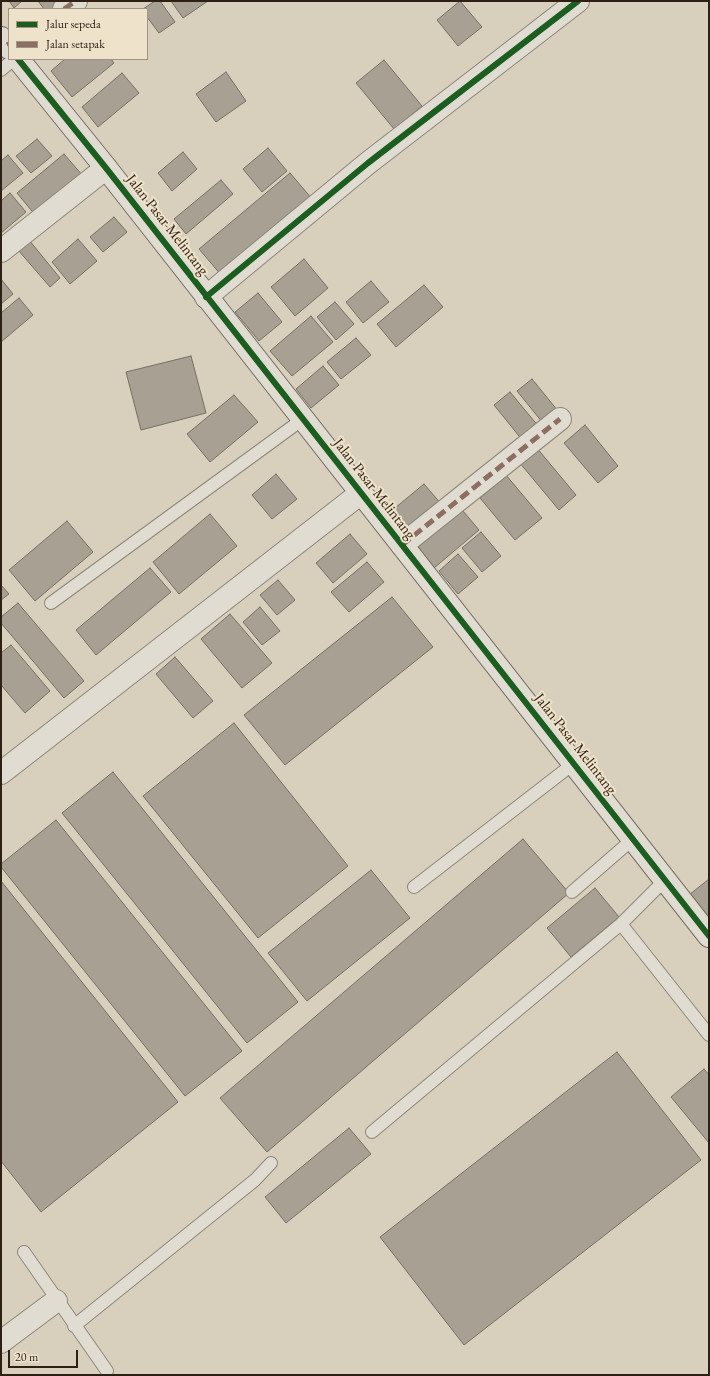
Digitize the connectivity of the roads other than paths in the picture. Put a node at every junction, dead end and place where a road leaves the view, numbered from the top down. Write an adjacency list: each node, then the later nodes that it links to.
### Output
1 (76, 1): 3 (street)
2 (578, 1): 9 (street)
3 (66, 8)
4 (8, 54): 6 (lane)
5 (19, 60): 7 (street, Jalan Pasar Melintang)
6 (1, 70)
7 (106, 168): 8 (street); 9 (street, Jalan Pasar Melintang)
8 (1, 252)
9 (206, 297): 10 (street, Jalan Pasar Melintang)
10 (303, 419): 12 (street, Jalan Pasar Melintang); 14 (lane)
11 (560, 420): 13 (street)
12 (361, 493): 13 (street, Jalan Pasar Melintang); 16 (street)
13 (402, 545): 15 (street, Jalan Pasar Melintang)
14 (51, 603)
15 (573, 764): 17 (street, Jalan Pasar Melintang); 19 (lane)
16 (1, 773)
17 (633, 839): 18 (street, Jalan Pasar Melintang); 20 (lane)
18 (665, 880): 21 (lane); 22 (street, Jalan Pasar Melintang)
19 (414, 887)
20 (572, 892)
21 (621, 924): 23 (lane); 24 (lane)
22 (709, 936)
23 (709, 1035)
24 (372, 1132)
25 (271, 1163): 28 (lane)
26 (24, 1252): 27 (lane)
27 (56, 1301): 28 (lane); 29 (street)
28 (74, 1326): 30 (lane)
29 (1, 1342)
30 (107, 1371)

